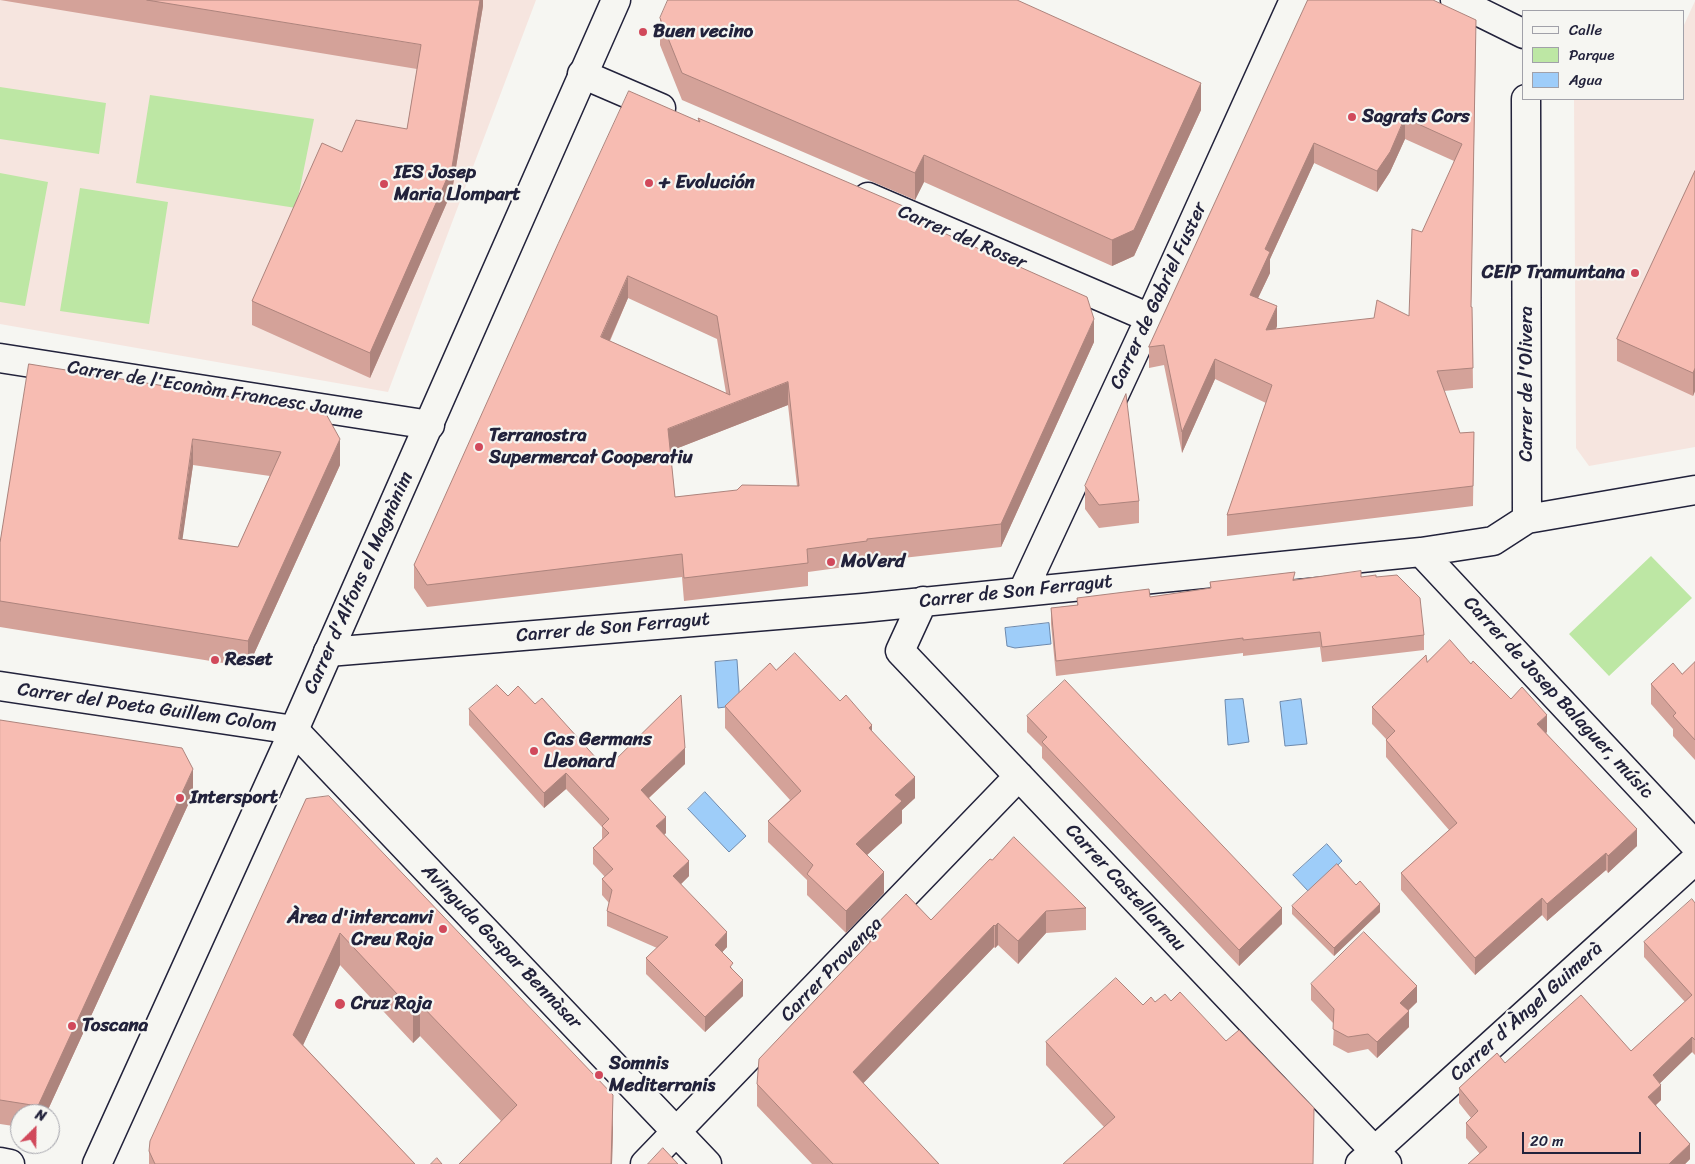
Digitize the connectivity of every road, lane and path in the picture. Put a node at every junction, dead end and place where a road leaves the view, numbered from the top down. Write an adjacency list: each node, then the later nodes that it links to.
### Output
1 (616, 0): 5 (street, Carrer d'Alfons el Magnànim)
2 (1294, 0): 9 (street, Carrer de Gabriel Fuster)
3 (1455, 0): 4 (street)
4 (1522, 33)
5 (582, 74): 7 (street); 11 (street, Carrer d'Alfons el Magnànim)
6 (1526, 100): 13 (street, Carrer de l'Olivera)
7 (683, 117)
8 (848, 188): 9 (street, Carrer del Roser)
9 (1150, 318): 15 (street, Carrer de Gabriel Fuster)
10 (0, 358): 11 (street, Carrer de l'Econòm Francesc Jaume)
11 (430, 424): 17 (street, Carrer d'Alfons el Magnànim)
12 (1695, 490): 13 (street, Carrer de Son Ferragut)
13 (1527, 518): 14 (street, Carrer de Son Ferragut)
14 (1421, 552): 15 (street, Carrer de Son Ferragut); 21 (street, Carrer de Josep Balaguer, músic)
15 (1023, 591): 16 (street, Carrer de Son Ferragut)
16 (923, 601): 17 (street, Carrer de Son Ferragut); 20 (street, Carrer Castellarnau)
17 (328, 652): 19 (street, Carrer d'Alfons el Magnànim)
18 (0, 686): 19 (street, Carrer del Poeta Guillem Colom)
19 (294, 730): 23 (street, Avinguda Gaspar Bennàsar); 27 (street, Carrer d'Alfons el Magnànim)
20 (1019, 776): 23 (street, Carrer Provença); 24 (street, Carrer Castellarnau)
21 (1695, 844)
22 (1695, 860): 24 (street, Carrer d'Àngel Guimerà)
23 (676, 1131): 28 (street, Carrer Provença); 29 (street, Avinguda Gaspar Bennàsar)
24 (1374, 1160)
25 (0, 1162): 26 (street)
26 (10, 1164)
27 (97, 1164)
28 (645, 1164)
29 (707, 1164)

